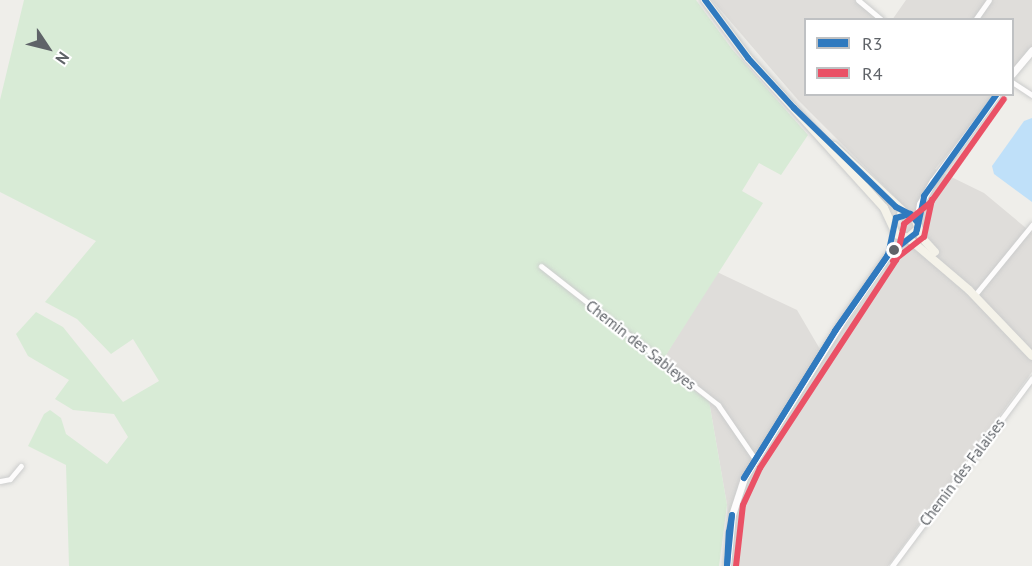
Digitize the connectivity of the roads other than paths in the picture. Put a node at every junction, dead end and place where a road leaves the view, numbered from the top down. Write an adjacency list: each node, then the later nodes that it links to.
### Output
1 (705, 0): 11 (main road)
2 (858, 0): 4 (street)
3 (989, 0): 5 (street)
4 (880, 18)
5 (976, 18)
6 (1032, 50): 7 (street)
7 (1014, 72)
8 (1014, 83): 9 (street)
9 (1032, 95)
10 (996, 96): 12 (street)
11 (794, 108): 13 (main road); 16 (main road)
12 (924, 196): 13 (street); 14 (street)
13 (906, 213): 14 (main road); 16 (main road)
14 (917, 225): 17 (main road); 20 (main road)
15 (1032, 225): 20 (street)
16 (894, 227): 17 (main road); 18 (street)
17 (907, 238): 18 (street); 20 (main road)
18 (888, 255): 23 (street)
19 (541, 266): 23 (street, Chemin des Sableyes)
20 (971, 293): 21 (main road)
21 (1032, 356)
22 (1032, 378): 27 (street, Chemin des Falaises)
23 (755, 459): 26 (street)
24 (21, 466): 25 (street)
25 (0, 481)
26 (727, 566)
27 (892, 566)

